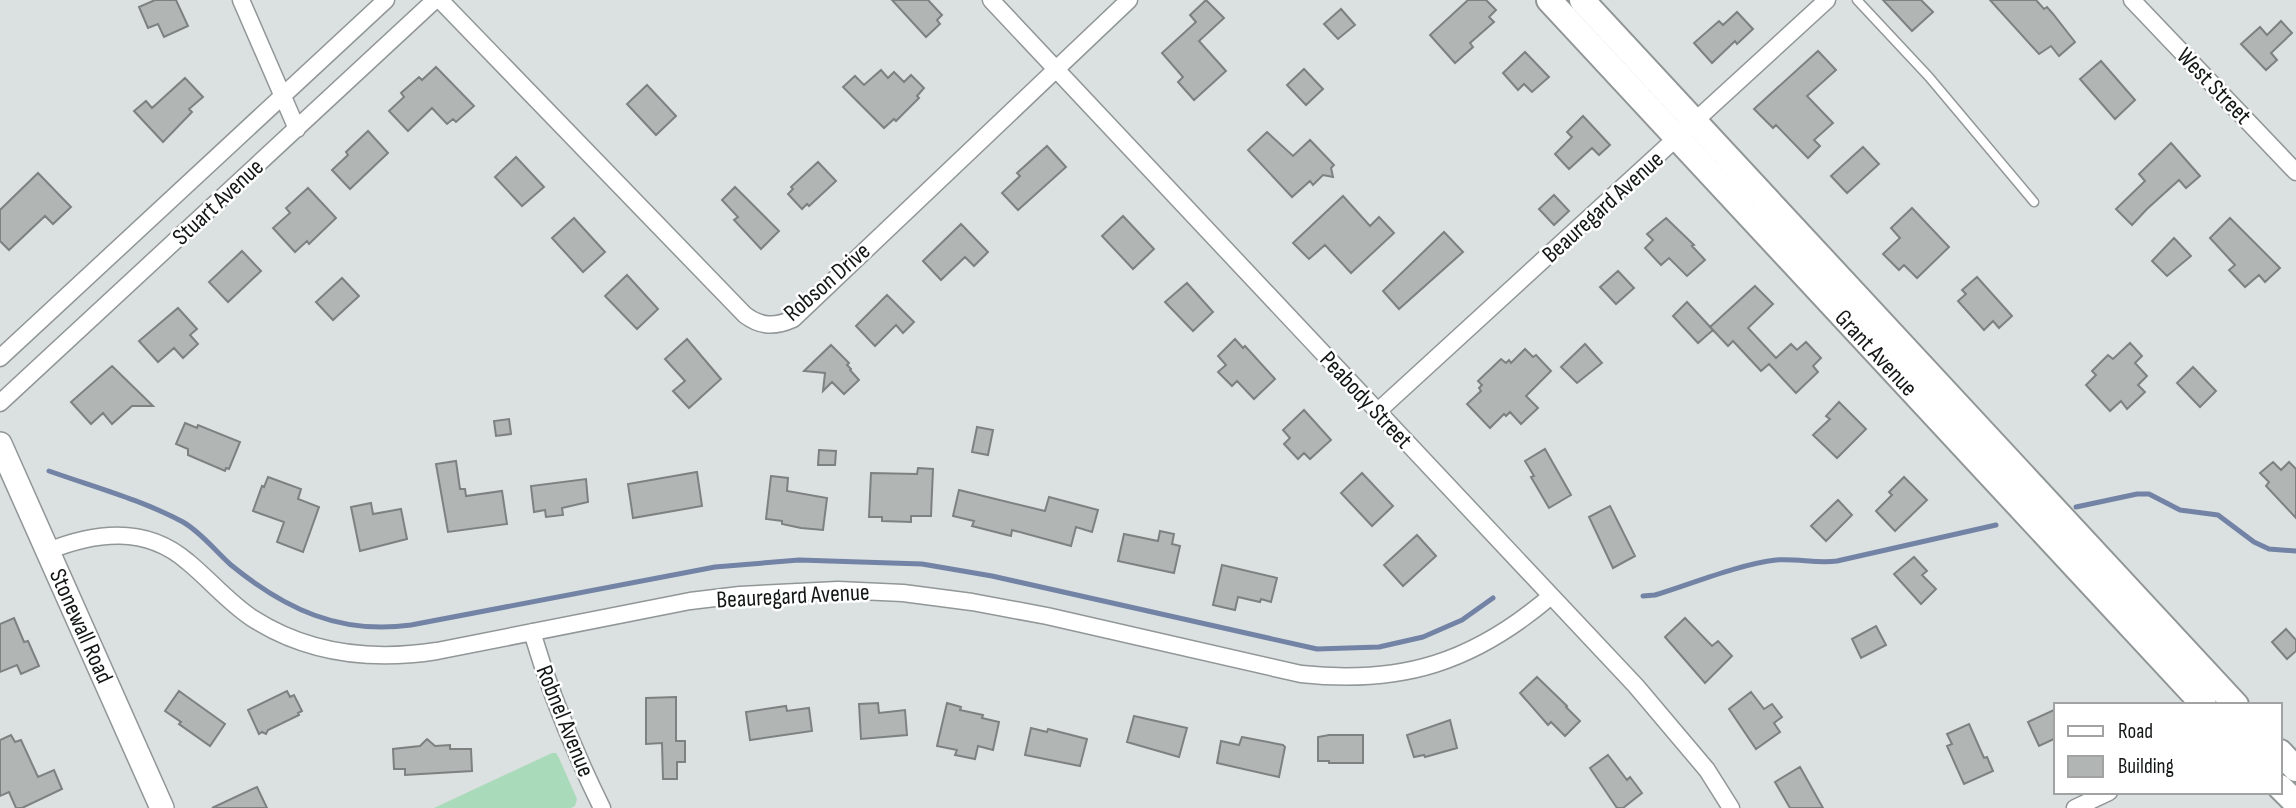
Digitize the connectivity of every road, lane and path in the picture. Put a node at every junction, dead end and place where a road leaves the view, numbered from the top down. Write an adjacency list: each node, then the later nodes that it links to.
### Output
1 (241, 0): 12 (street)
2 (386, 0): 12 (street, Stuart Avenue)
3 (438, 0): 11 (street, Robson Drive); 14 (street, Stuart Avenue)
4 (991, 0): 11 (street, Peabody Street)
5 (1129, 0): 11 (street, Robson Drive)
6 (1549, 0): 15 (main road, Grant Avenue)
7 (1582, 0): 13 (main road, Grant Avenue)
8 (1827, 0): 13 (street, Beauregard Avenue)
9 (1857, 0): 17 (lane)
10 (2132, 0): 16 (street, West Street)
11 (1055, 70): 20 (street, Peabody Street)
12 (283, 96): 14 (street); 18 (street, Stuart Avenue)
13 (1696, 122): 15 (street, Beauregard Avenue); 26 (main road, Grant Avenue)
14 (297, 129): 19 (street, Stuart Avenue)
15 (1677, 139): 20 (street, Beauregard Avenue); 25 (main road, Grant Avenue)
16 (2296, 172)
17 (2034, 202)
18 (0, 358)
19 (0, 403)
20 (1377, 412): 23 (street, Peabody Street)
21 (0, 444): 22 (street, Stonewall Road)
22 (48, 551): 24 (street, Beauregard Avenue); 32 (street, Stonewall Road)
23 (1551, 596): 24 (street, Beauregard Avenue); 34 (street, Peabody Street)
24 (532, 632): 33 (street, Robnel Avenue)
25 (2202, 703)
26 (2234, 703)
27 (2282, 754): 28 (main road)
28 (2296, 769)
29 (2282, 789): 31 (main road)
30 (2105, 794): 35 (street)
31 (2296, 803)
32 (162, 808)
33 (602, 808)
34 (1731, 808)
35 (2075, 808)

